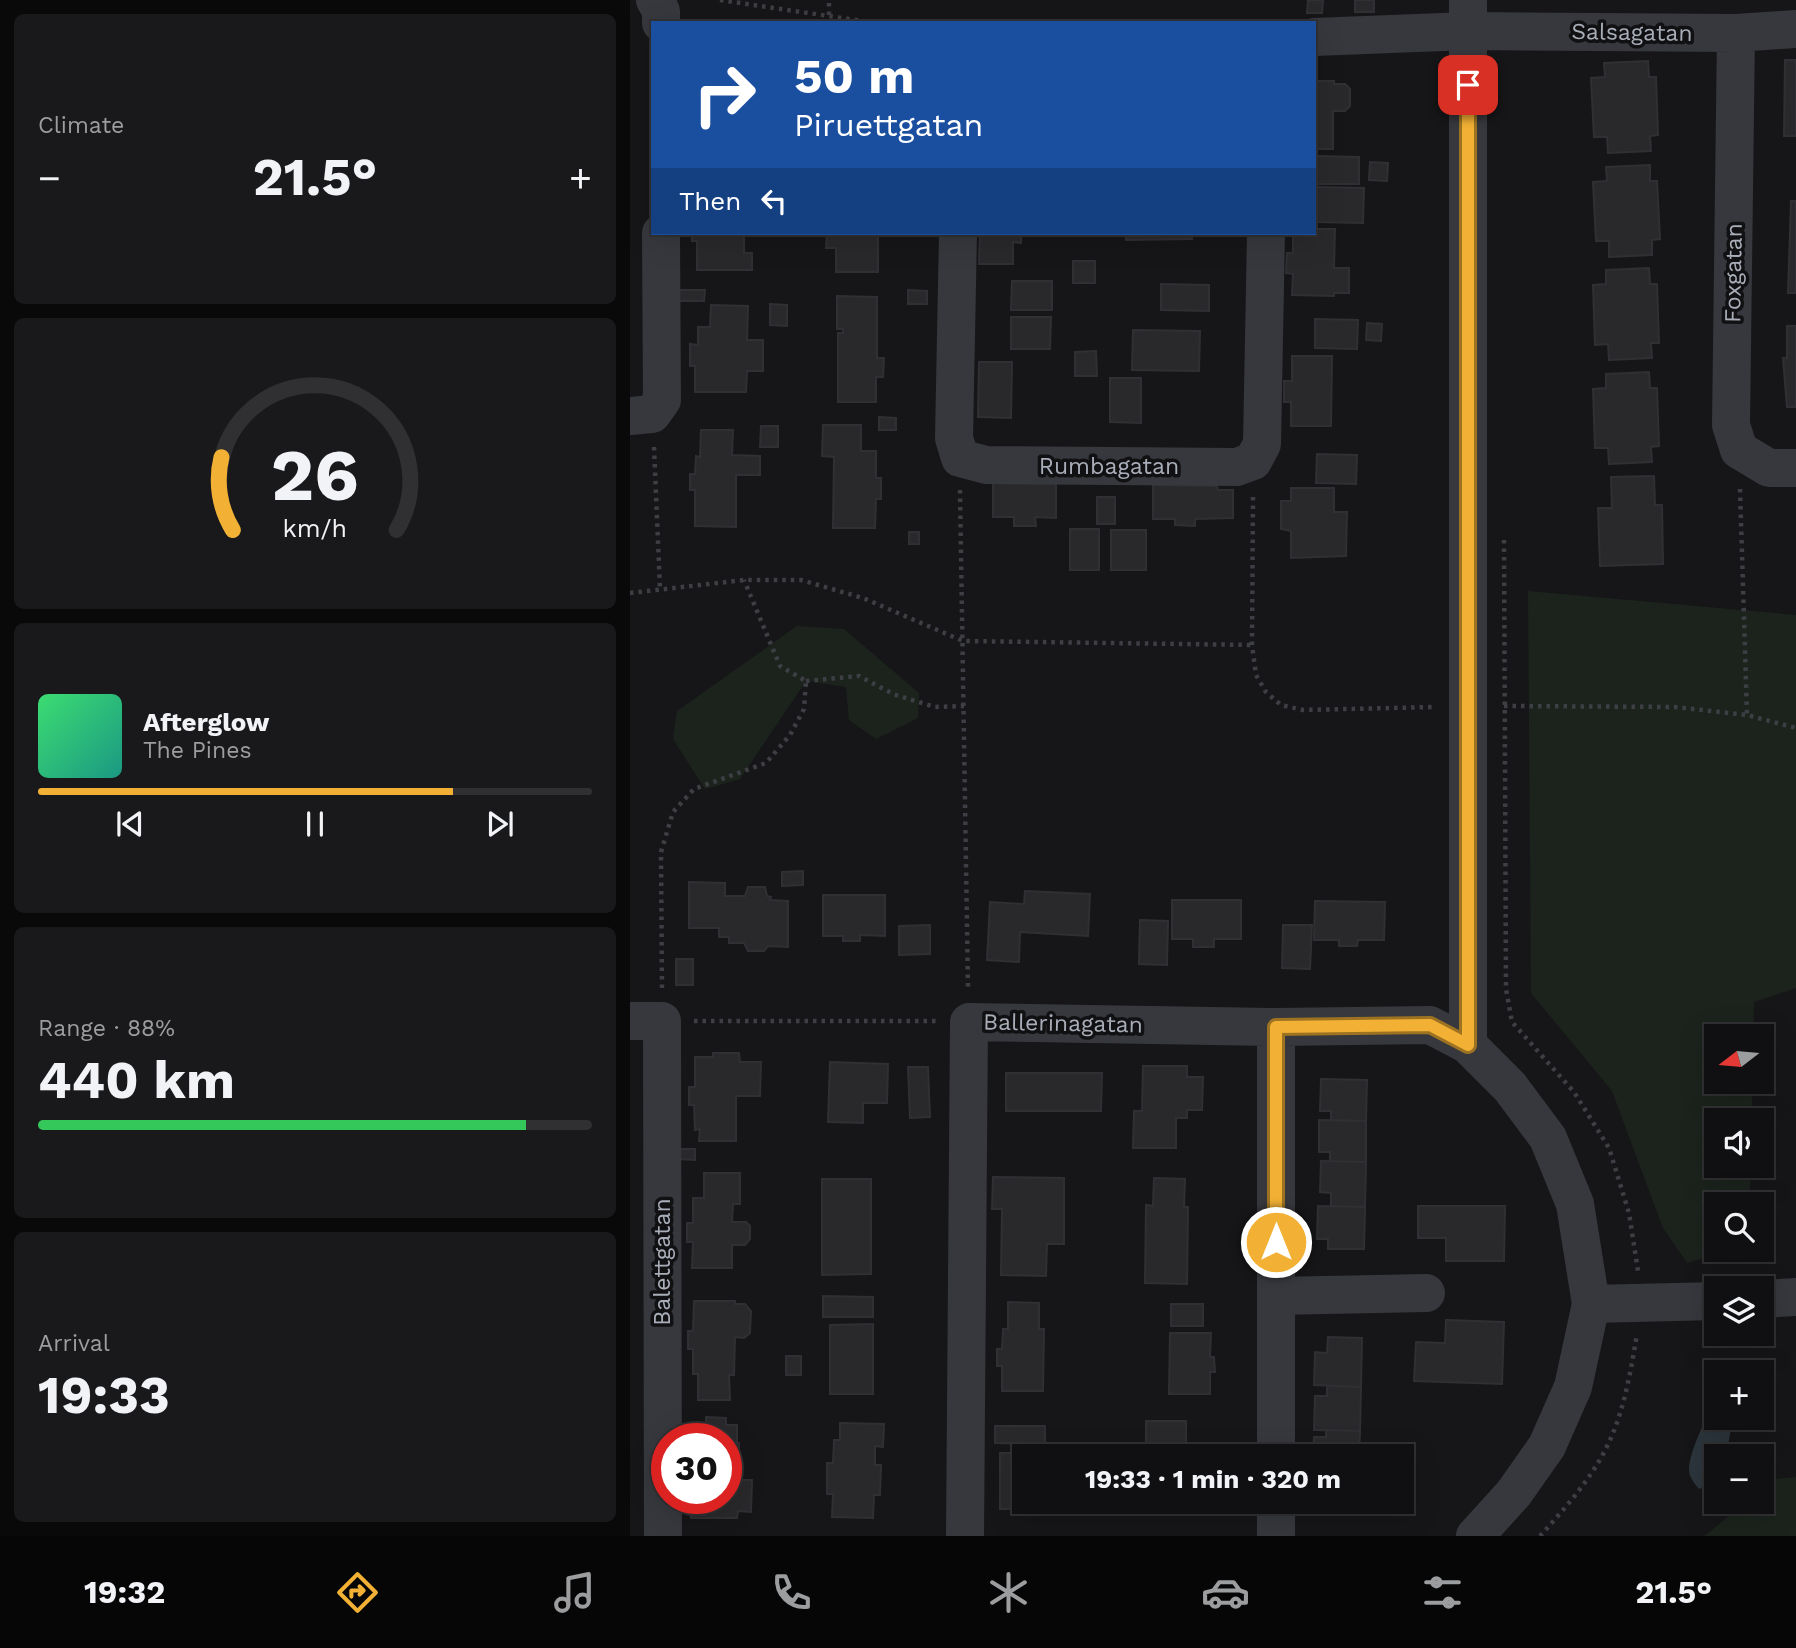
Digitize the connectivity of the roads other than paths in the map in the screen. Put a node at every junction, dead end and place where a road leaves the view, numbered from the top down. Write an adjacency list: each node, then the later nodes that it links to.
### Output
1 (655, 0): 3 (street)
2 (1468, 15): 5 (street, Salsagatan); 6 (street); 14 (street)
3 (661, 21)
4 (1796, 29): 5 (street, Salsagatan)
5 (1735, 33): 11 (street, Foxgatan)
6 (1316, 37)
7 (661, 235): 10 (street)
8 (958, 235): 9 (street, Rumbagatan)
9 (1266, 235)
10 (641, 415)
11 (1796, 467)
12 (646, 1021): 23 (street, Balettgatan)
13 (1276, 1027): 14 (street, Ballerinagatan); 16 (street); 24 (street, Ballerinagatan)
14 (1468, 1045): 20 (street, Ballerinagatan)
15 (1426, 1293): 16 (street)
16 (1276, 1296): 21 (street)
17 (1796, 1297): 18 (street)
18 (1774, 1298)
19 (1704, 1301): 20 (street)
20 (1591, 1304): 26 (street)
21 (1276, 1444)
22 (1276, 1514): 25 (street)
23 (663, 1536)
24 (965, 1536)
25 (1276, 1536)
26 (1475, 1536)

